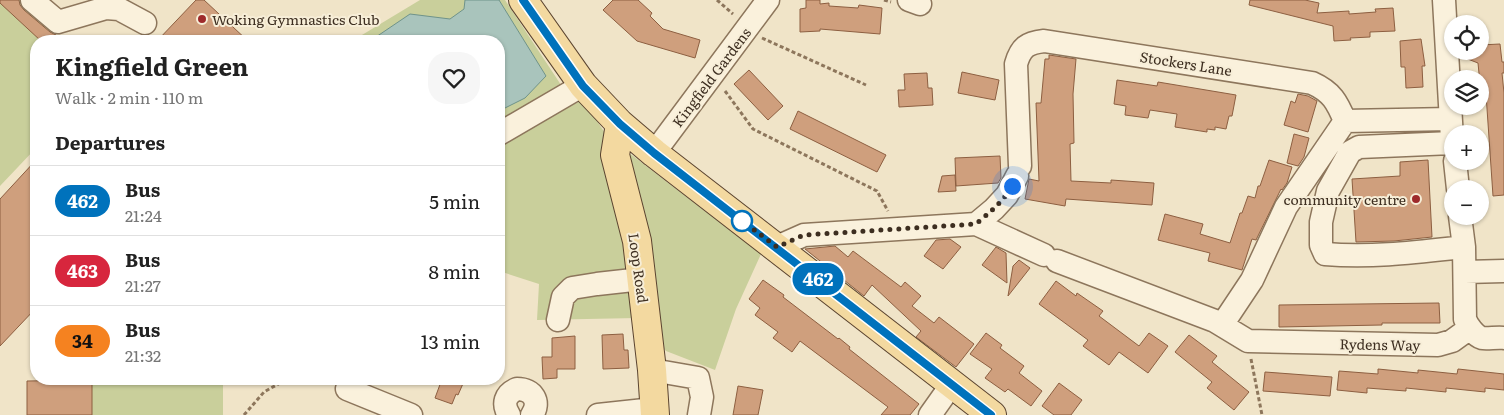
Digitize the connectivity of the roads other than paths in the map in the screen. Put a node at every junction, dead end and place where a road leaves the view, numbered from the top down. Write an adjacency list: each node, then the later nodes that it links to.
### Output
1 (32, 0): 5 (street)
2 (523, 0): 6 (main road)
3 (768, 0): 13 (street, Kingfield Gardens)
4 (1444, 0): 9 (street)
5 (144, 24)
6 (583, 86): 8 (main road); 11 (street)
7 (1345, 122): 10 (street); 14 (street, Stockers Lane); 22 (street)
8 (620, 124): 13 (main road); 20 (main road, Loop Road)
9 (1452, 125)
10 (1444, 128)
11 (505, 131)
12 (1444, 143): 17 (street)
13 (654, 153): 16 (main road)
14 (976, 224): 16 (street); 22 (street)
15 (1461, 225): 17 (street)
16 (777, 247): 26 (main road)
17 (1464, 247): 19 (street)
18 (1504, 270): 19 (street)
19 (1465, 272): 23 (street)
20 (642, 279): 21 (street); 25 (main road, Loop Road)
21 (558, 320)
22 (1222, 325): 23 (street, Rydens Way)
23 (1470, 328): 24 (street)
24 (1504, 338)
25 (652, 370): 28 (main road, Loop Road); 33 (street)
26 (952, 384): 34 (street); 35 (main road)
27 (340, 385): 30 (street)
28 (654, 412): 32 (street)
29 (534, 414): 31 (street)
30 (410, 415)
31 (508, 415)
32 (598, 415)
33 (699, 415)
34 (930, 415)
35 (992, 415)

